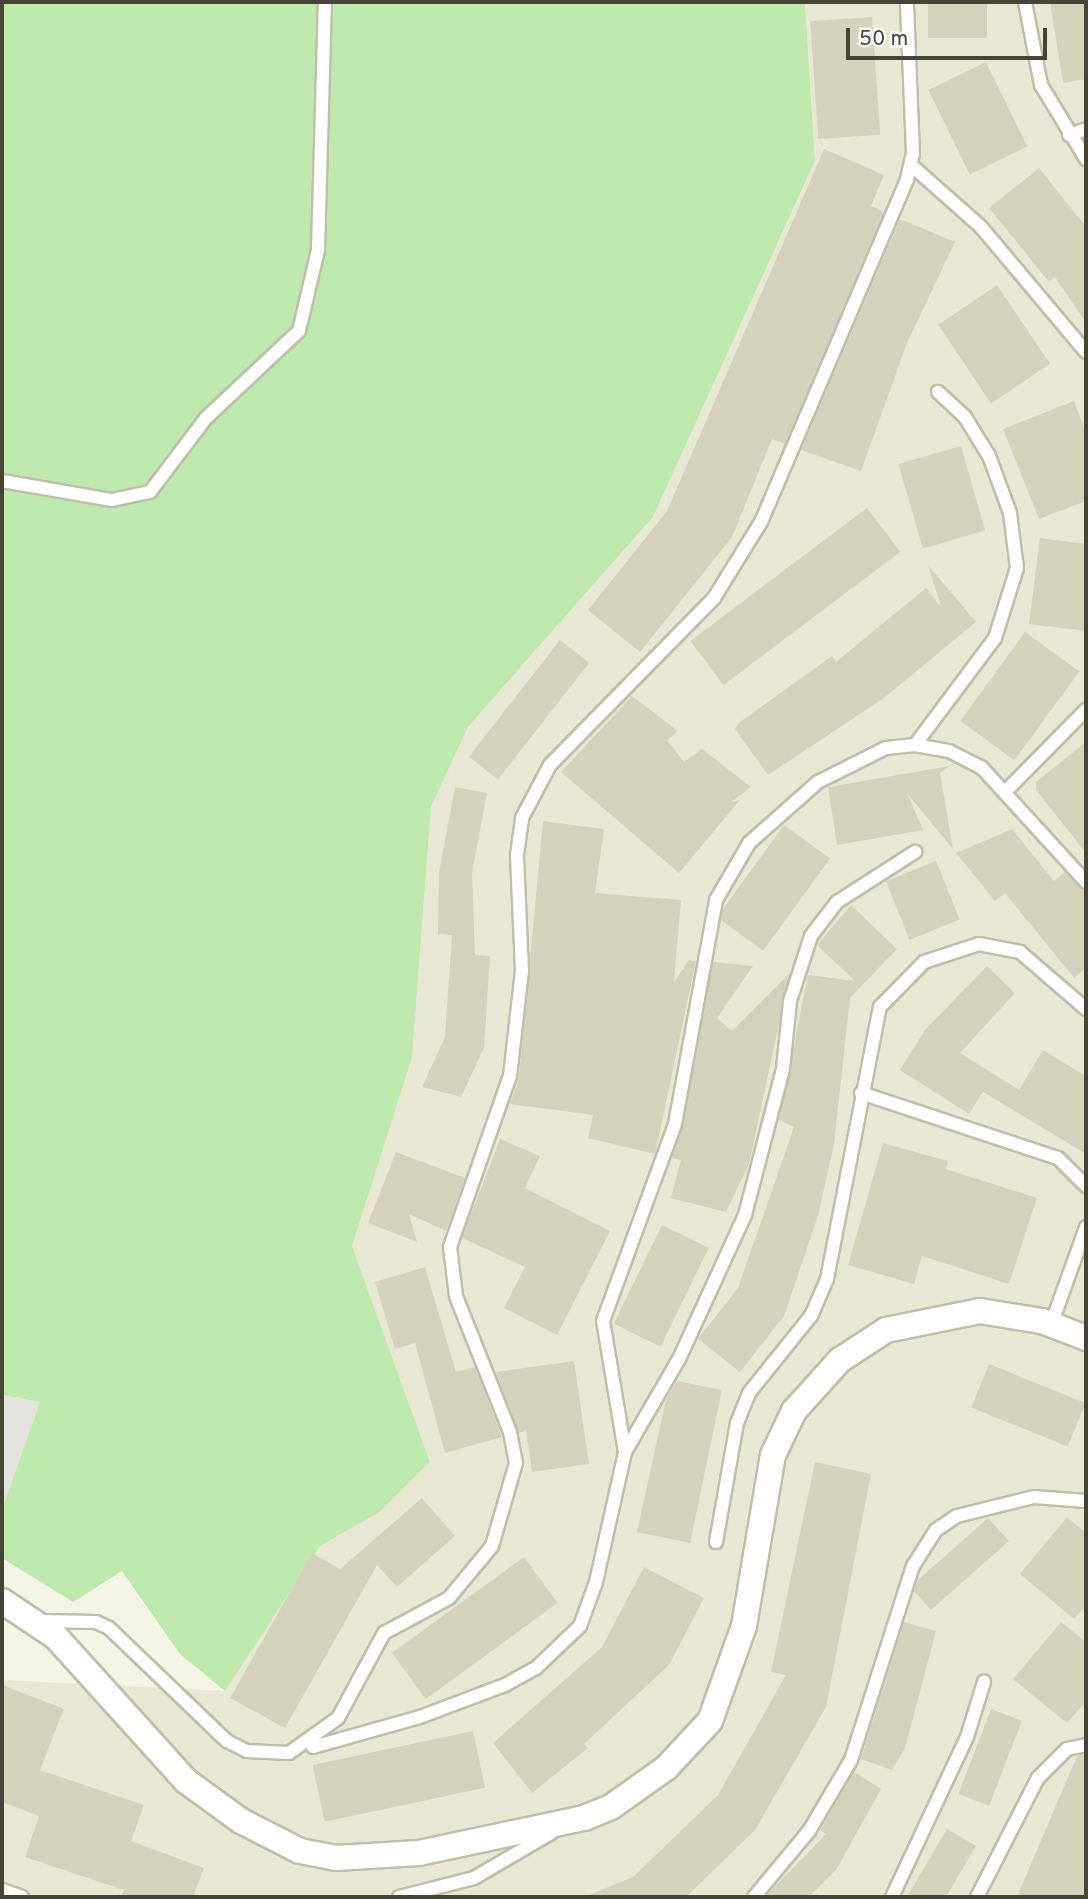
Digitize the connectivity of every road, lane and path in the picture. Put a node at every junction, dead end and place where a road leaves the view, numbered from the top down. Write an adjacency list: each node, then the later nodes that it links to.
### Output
1 (325, 2): 10 (lane)
2 (907, 2): 7 (lane)
3 (1025, 2): 5 (lane)
4 (1086, 130): 5 (lane)
5 (1069, 135): 6 (lane)
6 (1086, 159)
7 (911, 165): 8 (lane); 29 (lane)
8 (1086, 352)
9 (938, 392): 12 (lane)
10 (2, 481)
11 (1086, 710): 13 (lane)
12 (915, 745): 13 (lane); 22 (lane)
13 (1006, 791): 15 (lane)
14 (915, 852): 22 (lane)
15 (1086, 882)
16 (1086, 1009): 17 (lane)
17 (861, 1093): 18 (lane); 24 (lane)
18 (1086, 1186)
19 (1086, 1227): 20 (lane)
20 (1051, 1325): 21 (street); 30 (street)
21 (1086, 1338)
22 (625, 1452): 29 (lane)
23 (1086, 1501): 34 (lane)
24 (716, 1542)
25 (2, 1601): 26 (street)
26 (36, 1620): 29 (lane); 30 (street)
27 (984, 1682): 35 (lane)
28 (1086, 1745): 36 (lane)
29 (289, 1753)
30 (573, 1820): 33 (lane)
31 (2, 1889): 32 (lane)
32 (22, 1897)
33 (398, 1897)
34 (754, 1897)
35 (892, 1897)
36 (976, 1897)

